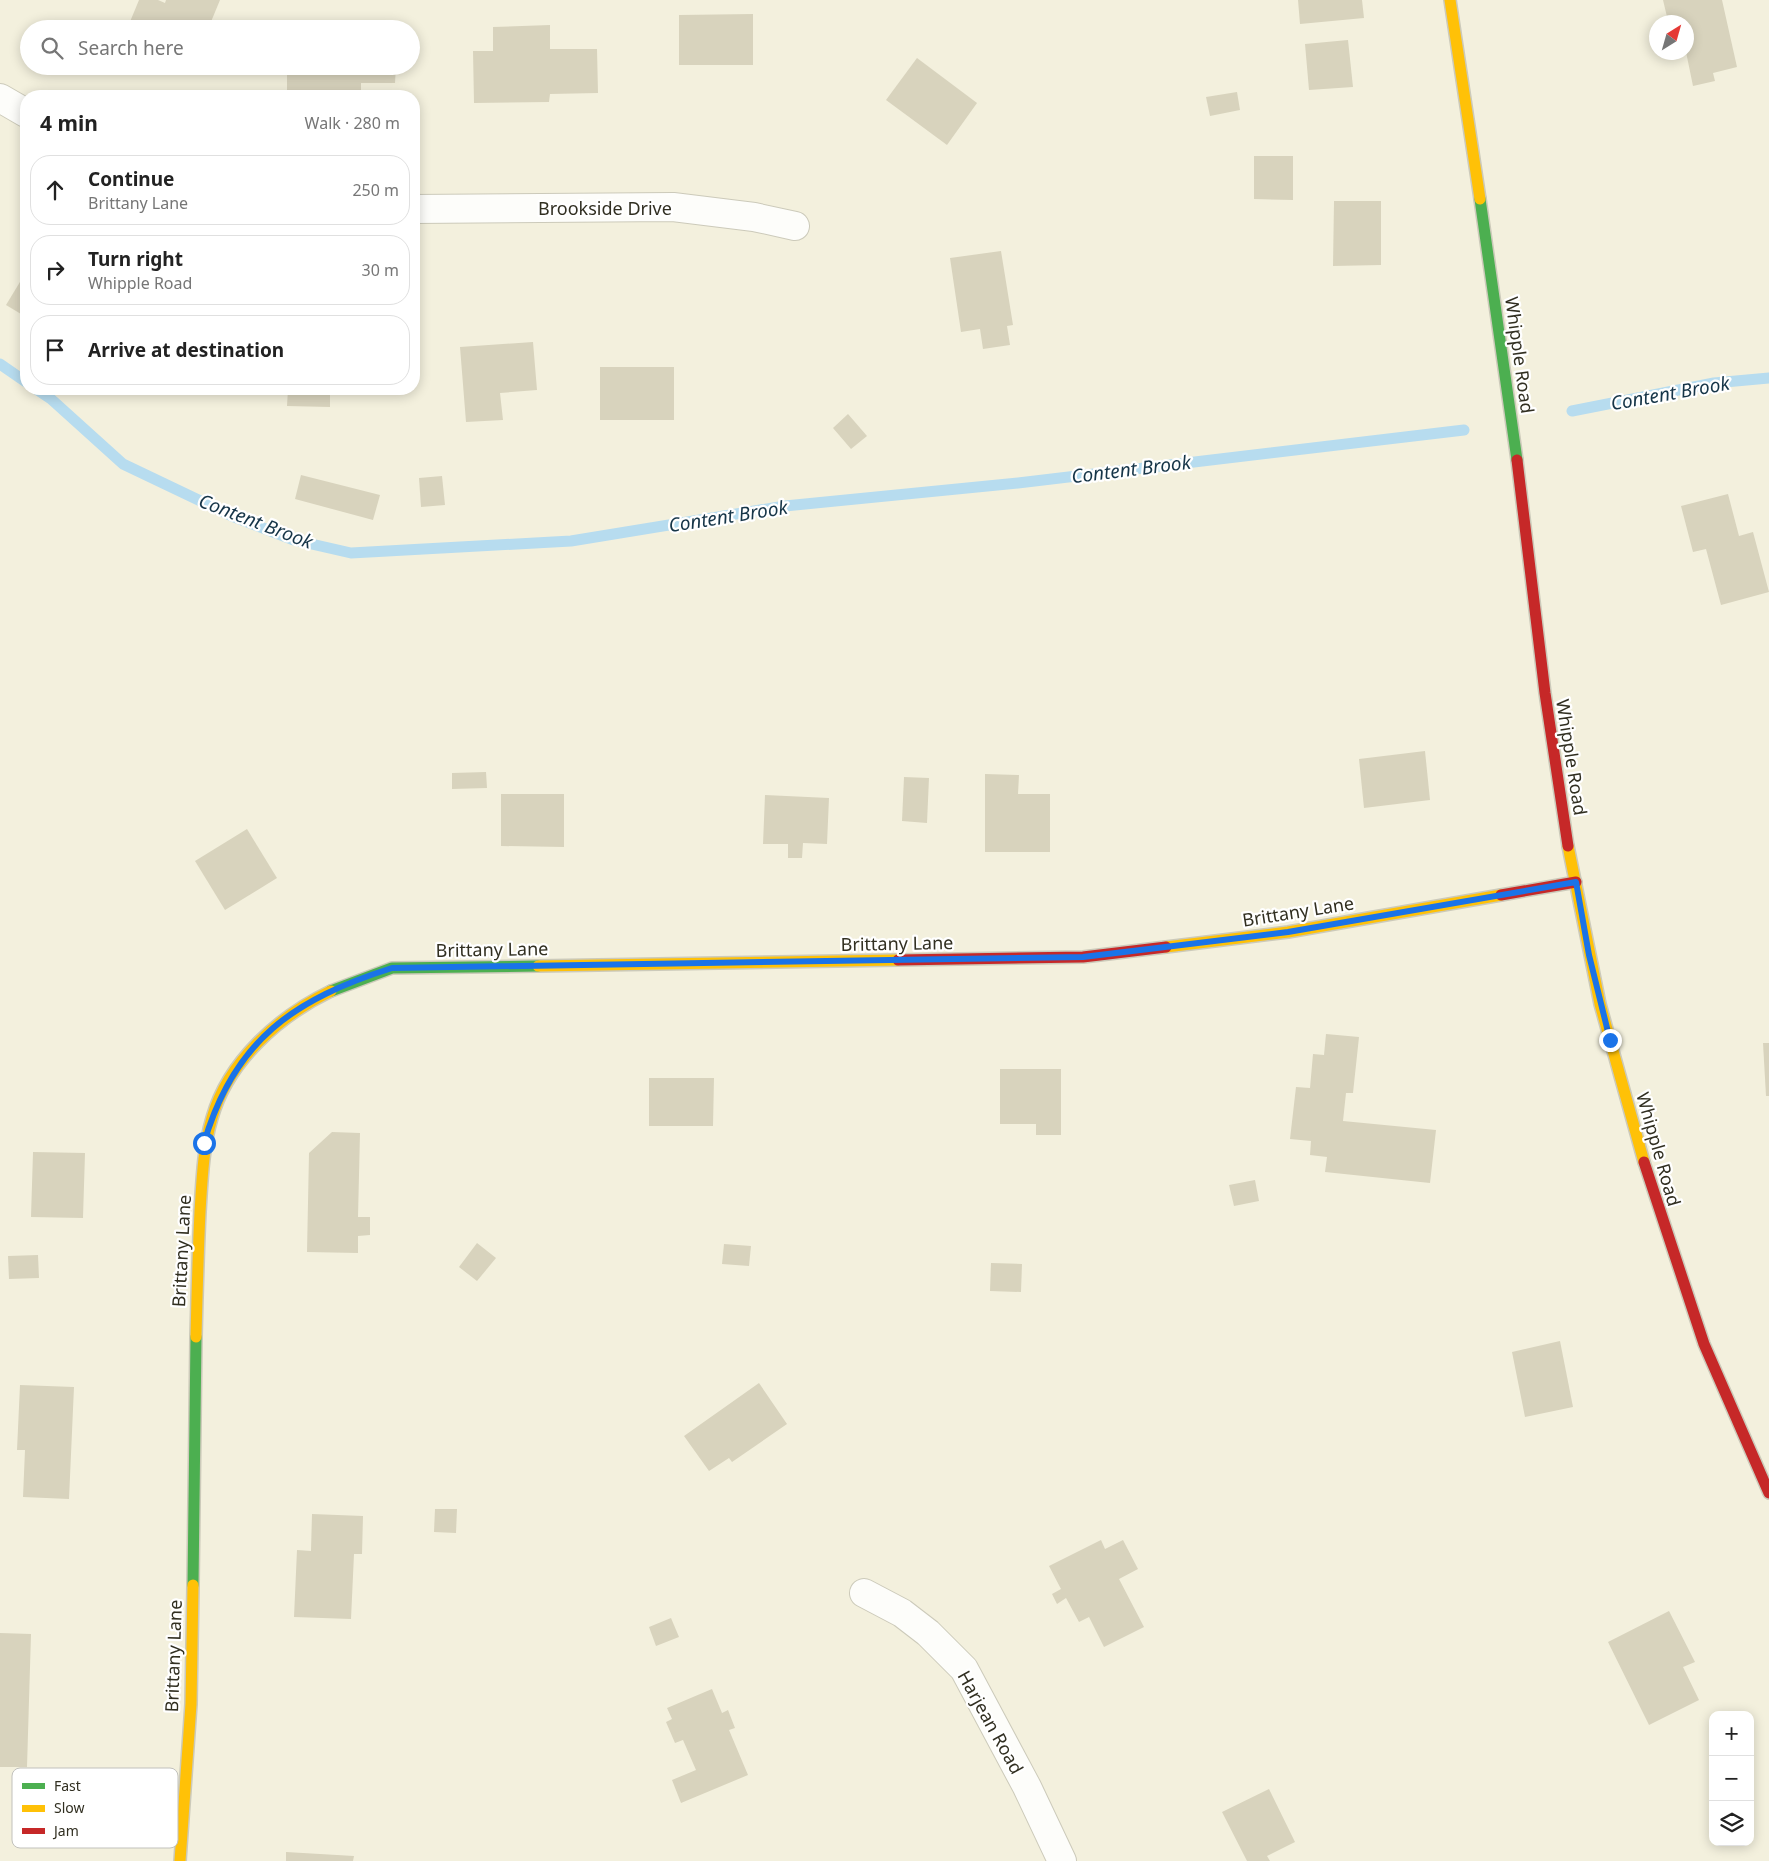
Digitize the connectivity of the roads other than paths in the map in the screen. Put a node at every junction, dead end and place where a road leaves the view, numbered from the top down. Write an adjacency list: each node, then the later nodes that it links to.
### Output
1 (1450, 0): 6 (street, Whipple Road)
2 (0, 98): 3 (street)
3 (20, 110)
4 (420, 209): 5 (street, Brookside Drive)
5 (794, 226)
6 (1576, 882): 7 (street, Whipple Road); 9 (street, Brittany Lane)
7 (1769, 1493)
8 (864, 1593): 10 (street, Harjean Road)
9 (180, 1861)
10 (1062, 1861)

